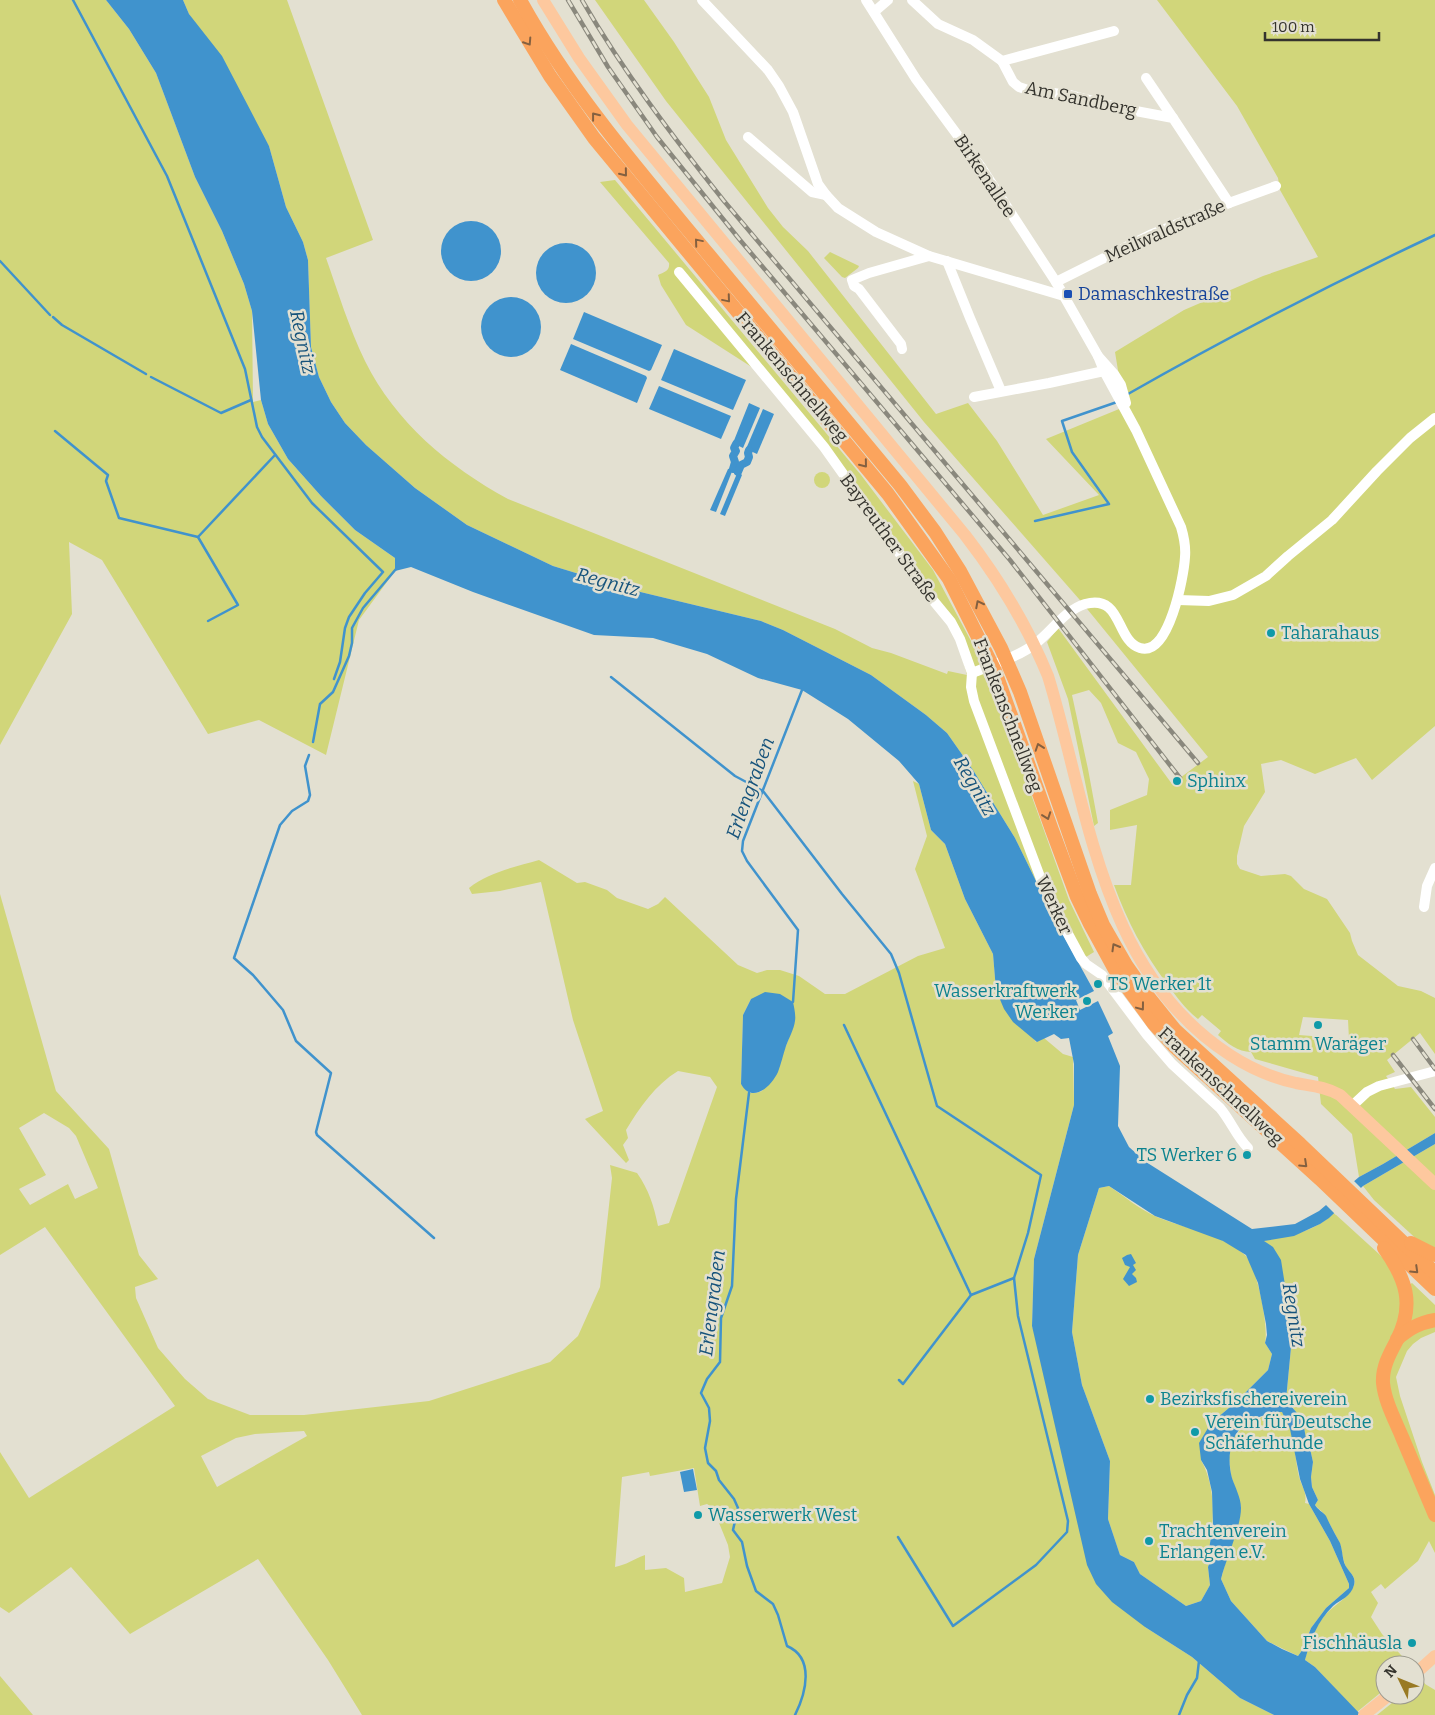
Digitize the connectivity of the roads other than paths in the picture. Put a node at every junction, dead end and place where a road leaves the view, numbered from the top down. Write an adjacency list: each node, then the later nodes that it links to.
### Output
1 (504, 0): 37 (highway, Frankenschnellweg, one-way to 37)
2 (520, 0): 37 (highway, Frankenschnellweg, one-way to 2)
3 (543, 0): 30 (main road)
4 (702, 0): 15 (street)
5 (866, 0): 8 (street, Birkenallee)
6 (888, 0): 8 (street)
7 (912, 0): 10 (street, Am Sandberg)
8 (874, 12): 20 (street, Birkenallee)
9 (1114, 31): 10 (street, Am Sandberg)
10 (1002, 60): 12 (street, Am Sandberg)
11 (1146, 78): 12 (street, Am Sandberg)
12 (1173, 118): 16 (street, Am Sandberg)
13 (748, 138): 15 (street)
14 (1276, 186): 16 (street, Meilwaldstraße)
15 (826, 195): 17 (street)
16 (1229, 203): 20 (street, Meilwaldstraße)
17 (929, 256): 18 (street); 22 (street)
18 (947, 261): 21 (street); 25 (street)
19 (679, 272): 31 (street, Bayreuther Straße)
20 (1056, 282): 21 (street, Birkenallee)
21 (1064, 296): 23 (street, Birkenallee)
22 (902, 349)
23 (1098, 356): 24 (street, Birkenallee); 27 (street, Birkenallee)
24 (1104, 371): 25 (street); 27 (street, Birkenallee)
25 (1002, 391): 26 (street)
26 (974, 396)
27 (1128, 414): 29 (street)
28 (1435, 418): 29 (street)
29 (1178, 600): 30 (street)
30 (1034, 645): 31 (street); 35 (main road)
31 (972, 673): 36 (street, Werker)
32 (1435, 868): 33 (street)
33 (1424, 907)
34 (1435, 1071): 35 (street)
35 (1352, 1106): 38 (main road)
36 (1248, 1148)
37 (1325, 1176): 39 (highway, Frankenschnellweg)
38 (1432, 1181)
39 (1361, 1210): 40 (highway, Frankenschnellweg); 41 (highway, Frankenschnellweg)
40 (1370, 1226): 44 (highway, Frankenschnellweg, one-way to 44); 46 (highway)
41 (1390, 1230): 42 (highway); 43 (highway, Frankenschnellweg)
42 (1435, 1255)
43 (1435, 1273)
44 (1435, 1289)
45 (1435, 1320): 46 (highway)
46 (1397, 1340): 47 (highway)
47 (1435, 1515)
48 (1435, 1656): 49 (main road)
49 (1425, 1665)
50 (1376, 1705): 51 (main road)
51 (1364, 1715)

